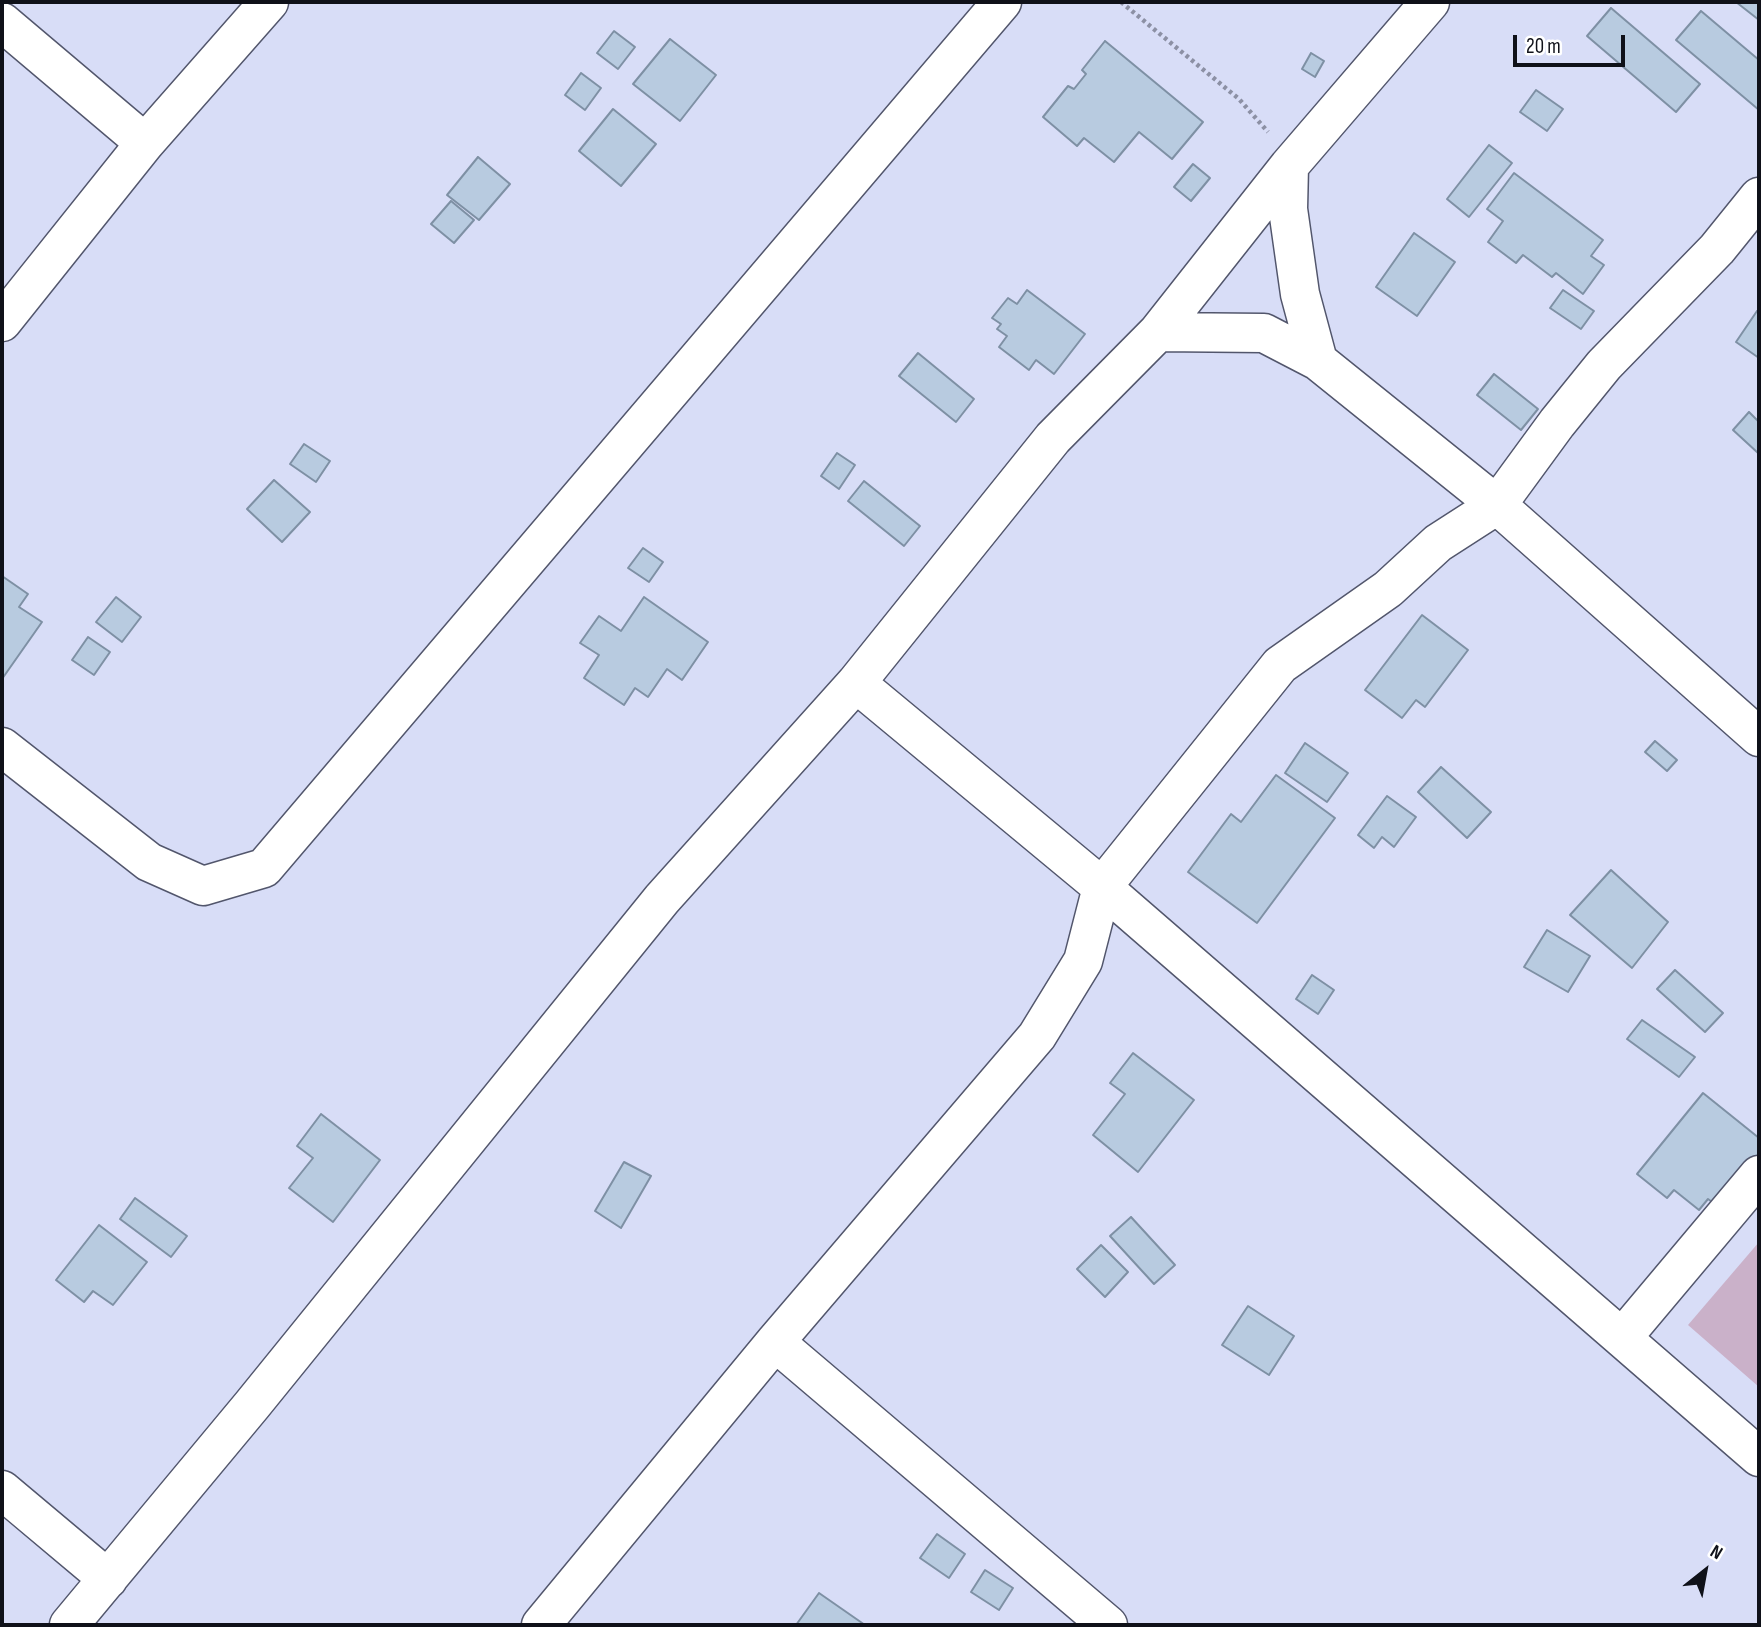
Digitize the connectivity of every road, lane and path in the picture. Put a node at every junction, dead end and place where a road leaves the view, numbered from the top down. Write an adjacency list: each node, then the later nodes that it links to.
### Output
1 (269, 2): 6 (street)
2 (1002, 2): 15 (street)
3 (1121, 2): 7 (path)
4 (1430, 2): 7 (street)
5 (2, 22): 6 (street)
6 (145, 143): 9 (street)
7 (1289, 166): 10 (street); 11 (street)
8 (1759, 197): 12 (street)
9 (2, 322)
10 (1158, 332): 11 (street); 13 (street)
11 (1318, 361): 12 (street)
12 (1497, 505): 14 (street); 16 (street)
13 (856, 683): 16 (street); 22 (street)
14 (1759, 737)
15 (2, 747)
16 (1102, 887): 18 (street); 19 (street)
17 (1759, 1175): 18 (street)
18 (1622, 1338): 20 (street)
19 (775, 1342): 24 (street); 25 (street)
20 (1759, 1457)
21 (2, 1490): 22 (street)
22 (108, 1580): 23 (street)
23 (69, 1625)
24 (541, 1625)
25 (1108, 1625)

